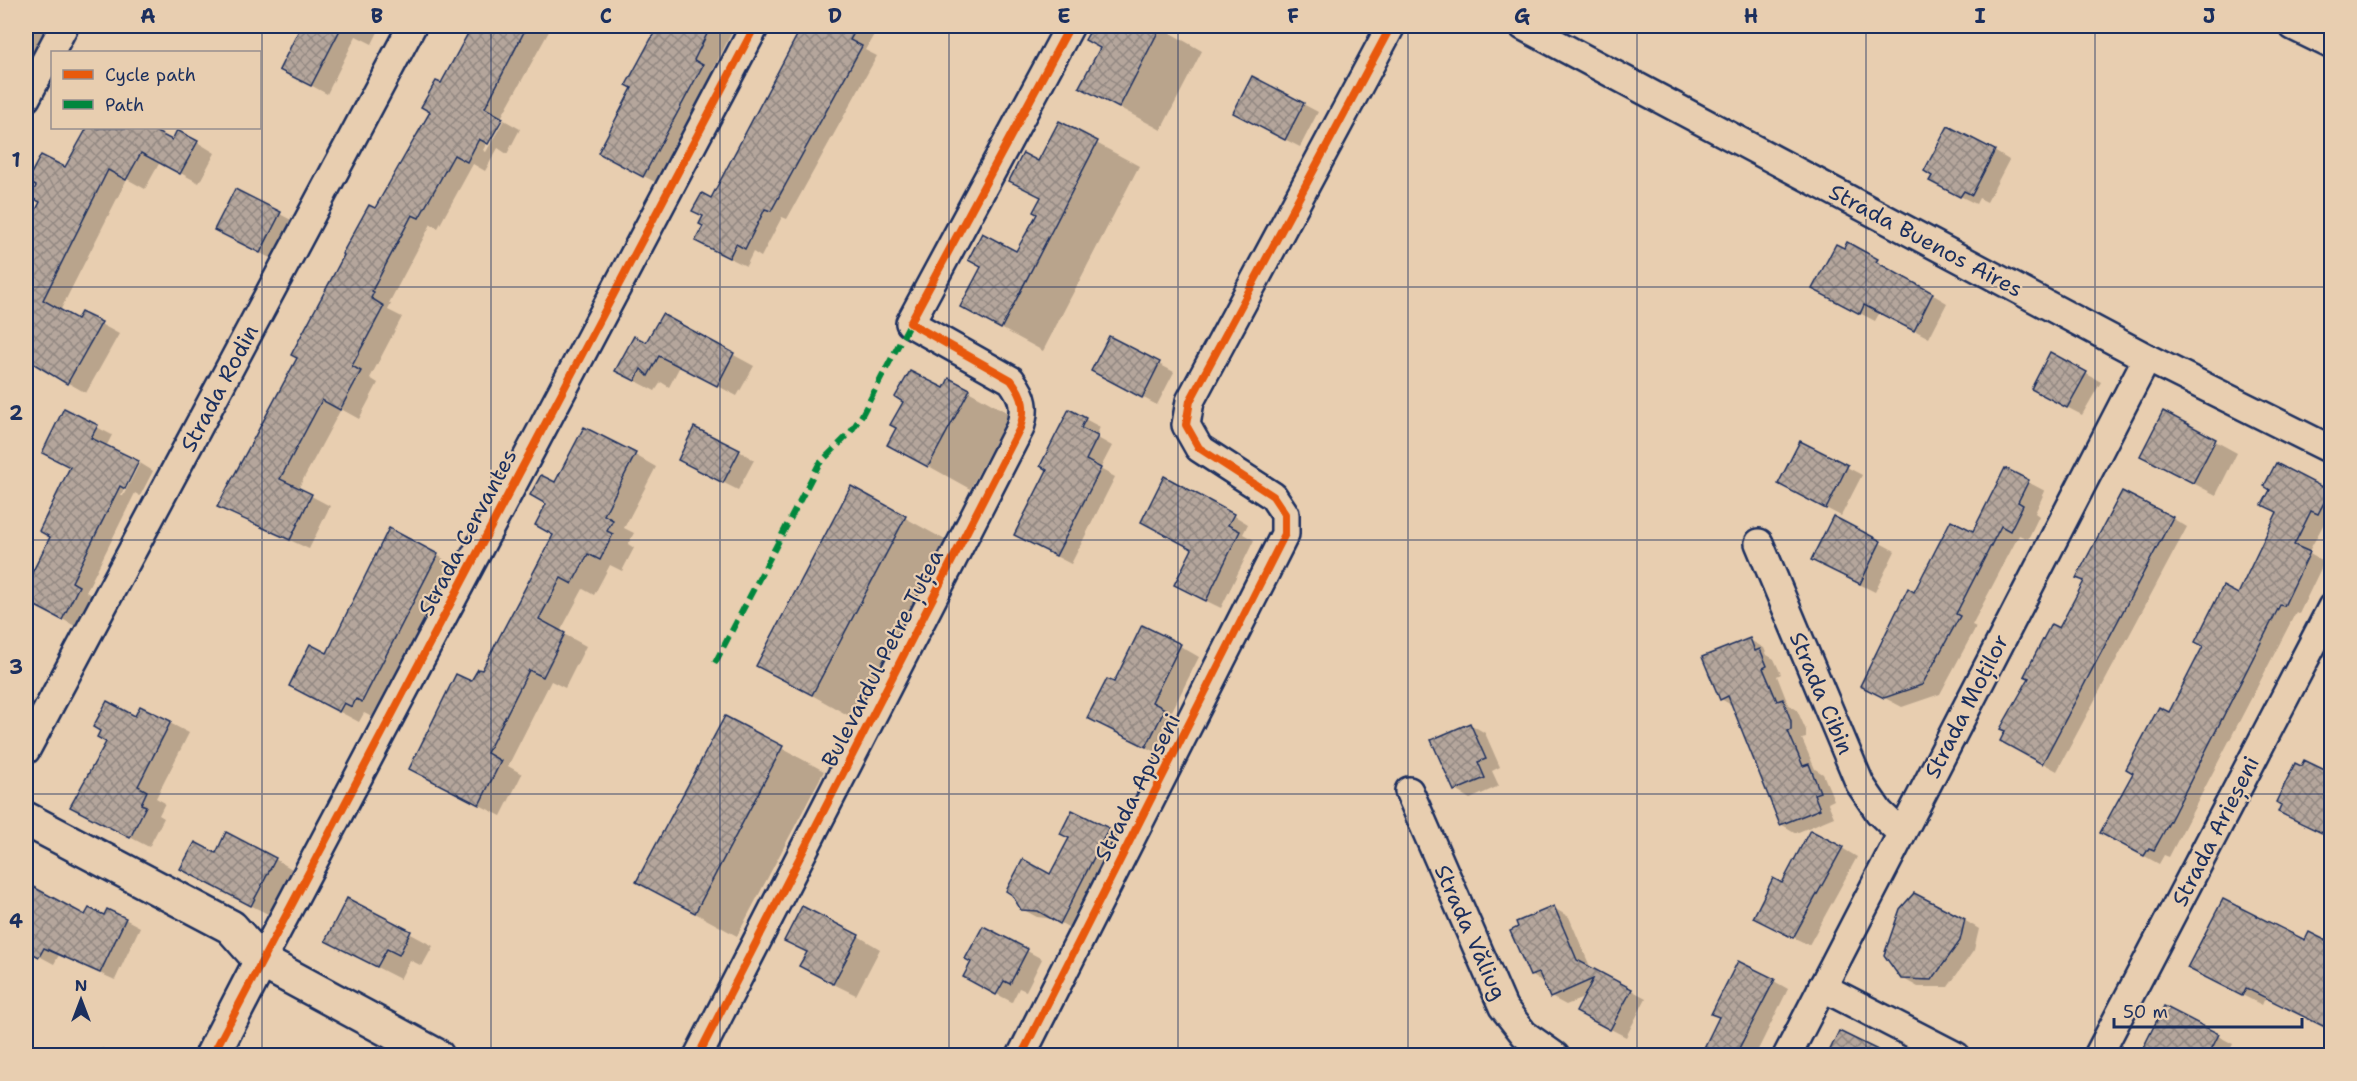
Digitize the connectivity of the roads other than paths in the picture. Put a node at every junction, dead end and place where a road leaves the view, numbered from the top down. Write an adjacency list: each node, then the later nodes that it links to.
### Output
1 (64, 26): 9 (street)
2 (412, 26): 14 (street, Strada Rodin)
3 (755, 26): 18 (street, Strada Cervantes)
4 (1070, 26): 22 (street, Bulevardul Petre Țuțea)
5 (1392, 26): 23 (street, Strada Apuseni)
6 (1523, 26): 10 (street, Strada Buenos Aires)
7 (2293, 26): 8 (street)
8 (2331, 45)
9 (26, 98)
10 (2147, 358): 11 (street, Strada Buenos Aires); 17 (street, Strada Moților)
11 (2331, 450)
12 (1759, 543): 17 (street, Strada Cibin)
13 (2331, 607): 27 (street, Strada Arieșeni)
14 (26, 750)
15 (1409, 791): 24 (street, Strada Văliug)
16 (26, 819): 18 (street)
17 (1901, 833): 19 (street, Strada Moților)
18 (261, 961): 20 (street, Strada Cervantes); 21 (street)
19 (1822, 987): 25 (street, Strada Moților); 26 (street)
20 (212, 1056)
21 (437, 1056)
22 (698, 1056)
23 (1021, 1056)
24 (1555, 1056)
25 (1787, 1056)
26 (1956, 1056)
27 (2098, 1056)

